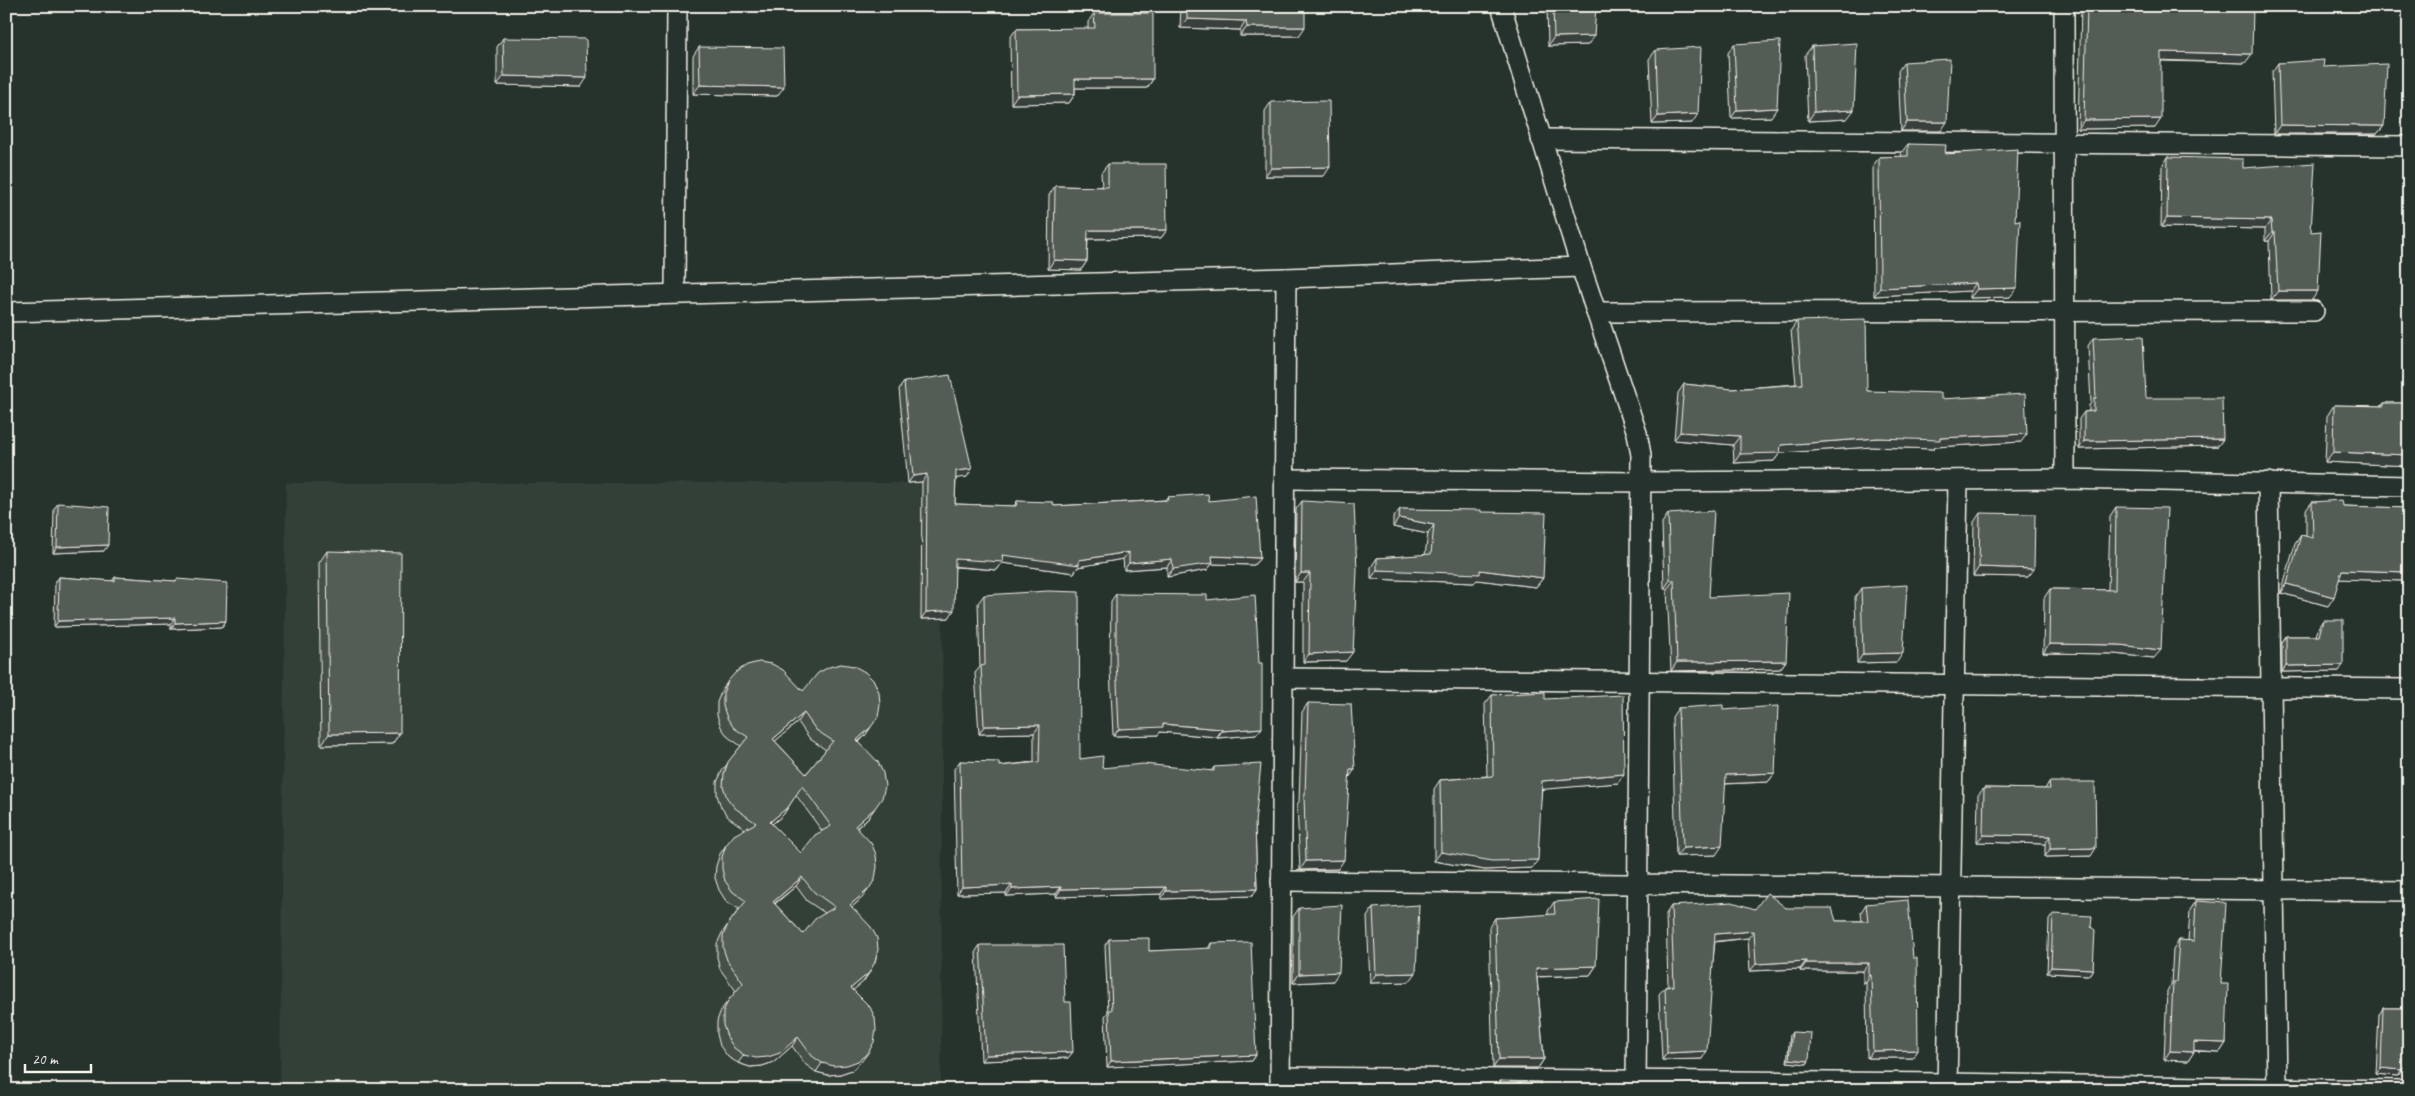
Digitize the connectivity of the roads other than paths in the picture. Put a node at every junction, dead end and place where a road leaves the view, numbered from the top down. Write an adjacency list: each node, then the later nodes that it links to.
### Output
1 (677, 6): 9 (street)
2 (1501, 6): 4 (street)
3 (2064, 6): 5 (street)
4 (1541, 139): 5 (street); 7 (street)
5 (2065, 142): 6 (street); 10 (street)
6 (2409, 146)
7 (1581, 267): 8 (street); 13 (street)
8 (1286, 278): 9 (street); 14 (street)
9 (675, 293): 12 (street)
10 (2065, 311): 11 (street); 13 (street); 15 (street)
11 (2314, 311)
12 (6, 312)
13 (1596, 312): 17 (street)
14 (1285, 479): 17 (street); 20 (street)
15 (2065, 479): 16 (street); 18 (street)
16 (1958, 480): 17 (street); 22 (street)
17 (1643, 482): 21 (street)
18 (2268, 482): 19 (street); 23 (street)
19 (2409, 486)
20 (1283, 678): 21 (street); 25 (street)
21 (1641, 682): 22 (street); 26 (street)
22 (1954, 685): 23 (street); 27 (street)
23 (2270, 688): 24 (street); 28 (street)
24 (2409, 690)
25 (1281, 881): 26 (street); 30 (street)
26 (1639, 884): 27 (street); 31 (street)
27 (1951, 887): 28 (street); 32 (street)
28 (2273, 890): 29 (street); 33 (street)
29 (2409, 891)
30 (1280, 1083): 31 (street)
31 (1636, 1086): 32 (street)
32 (1947, 1086): 33 (street)
33 (2277, 1089): 34 (street)
34 (2401, 1090)

